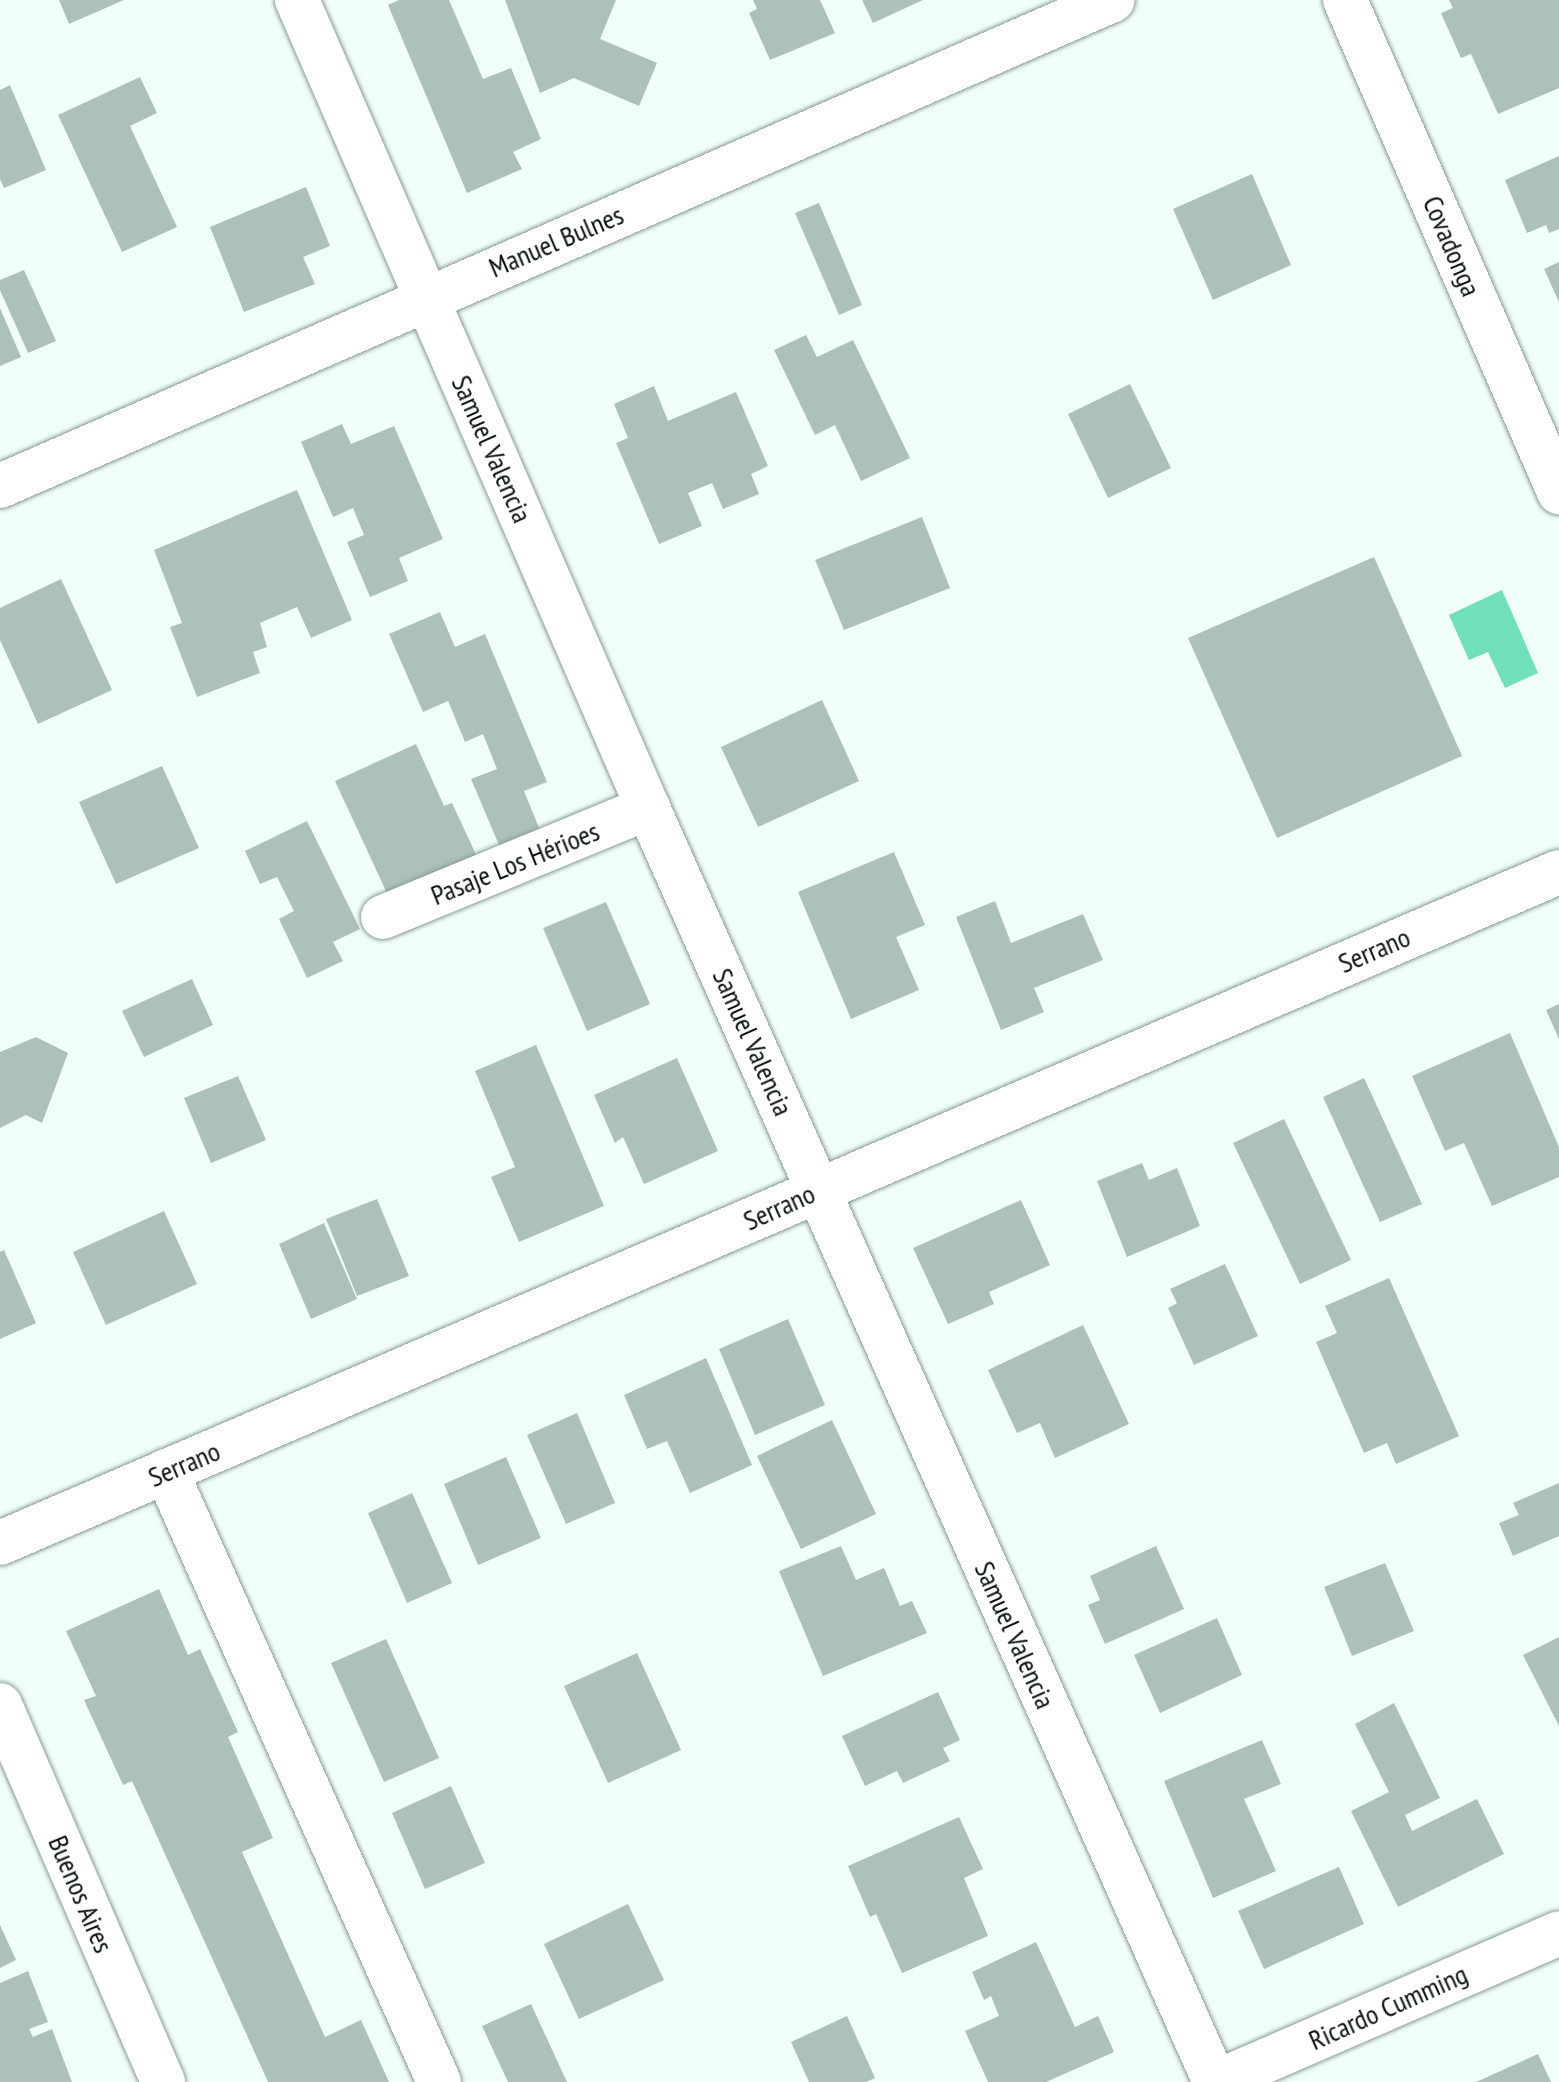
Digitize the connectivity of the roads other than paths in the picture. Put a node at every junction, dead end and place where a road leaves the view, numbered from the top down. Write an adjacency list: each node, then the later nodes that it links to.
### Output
1 (297, 0): 4 (street, Samuel Valencia)
2 (1113, 0): 4 (street, Manuel Bulnes)
3 (1345, 0): 6 (street, Covadonga)
4 (426, 297): 5 (street, Manuel Bulnes); 7 (street, Samuel Valencia)
5 (0, 486)
6 (1559, 492)
7 (648, 808): 9 (street, Pasaje Los Hérioes); 10 (street, Samuel Valencia)
8 (1559, 872): 10 (street, Serrano)
9 (383, 917)
10 (819, 1189): 11 (street, Serrano); 17 (street, Samuel Valencia)
11 (166, 1471): 12 (street, Serrano); 16 (street)
12 (0, 1543)
13 (0, 1705): 15 (street, Buenos Aires)
14 (1559, 1933): 17 (street, Ricardo Cumming)
15 (163, 2082)
16 (439, 2082)
17 (1216, 2082)

